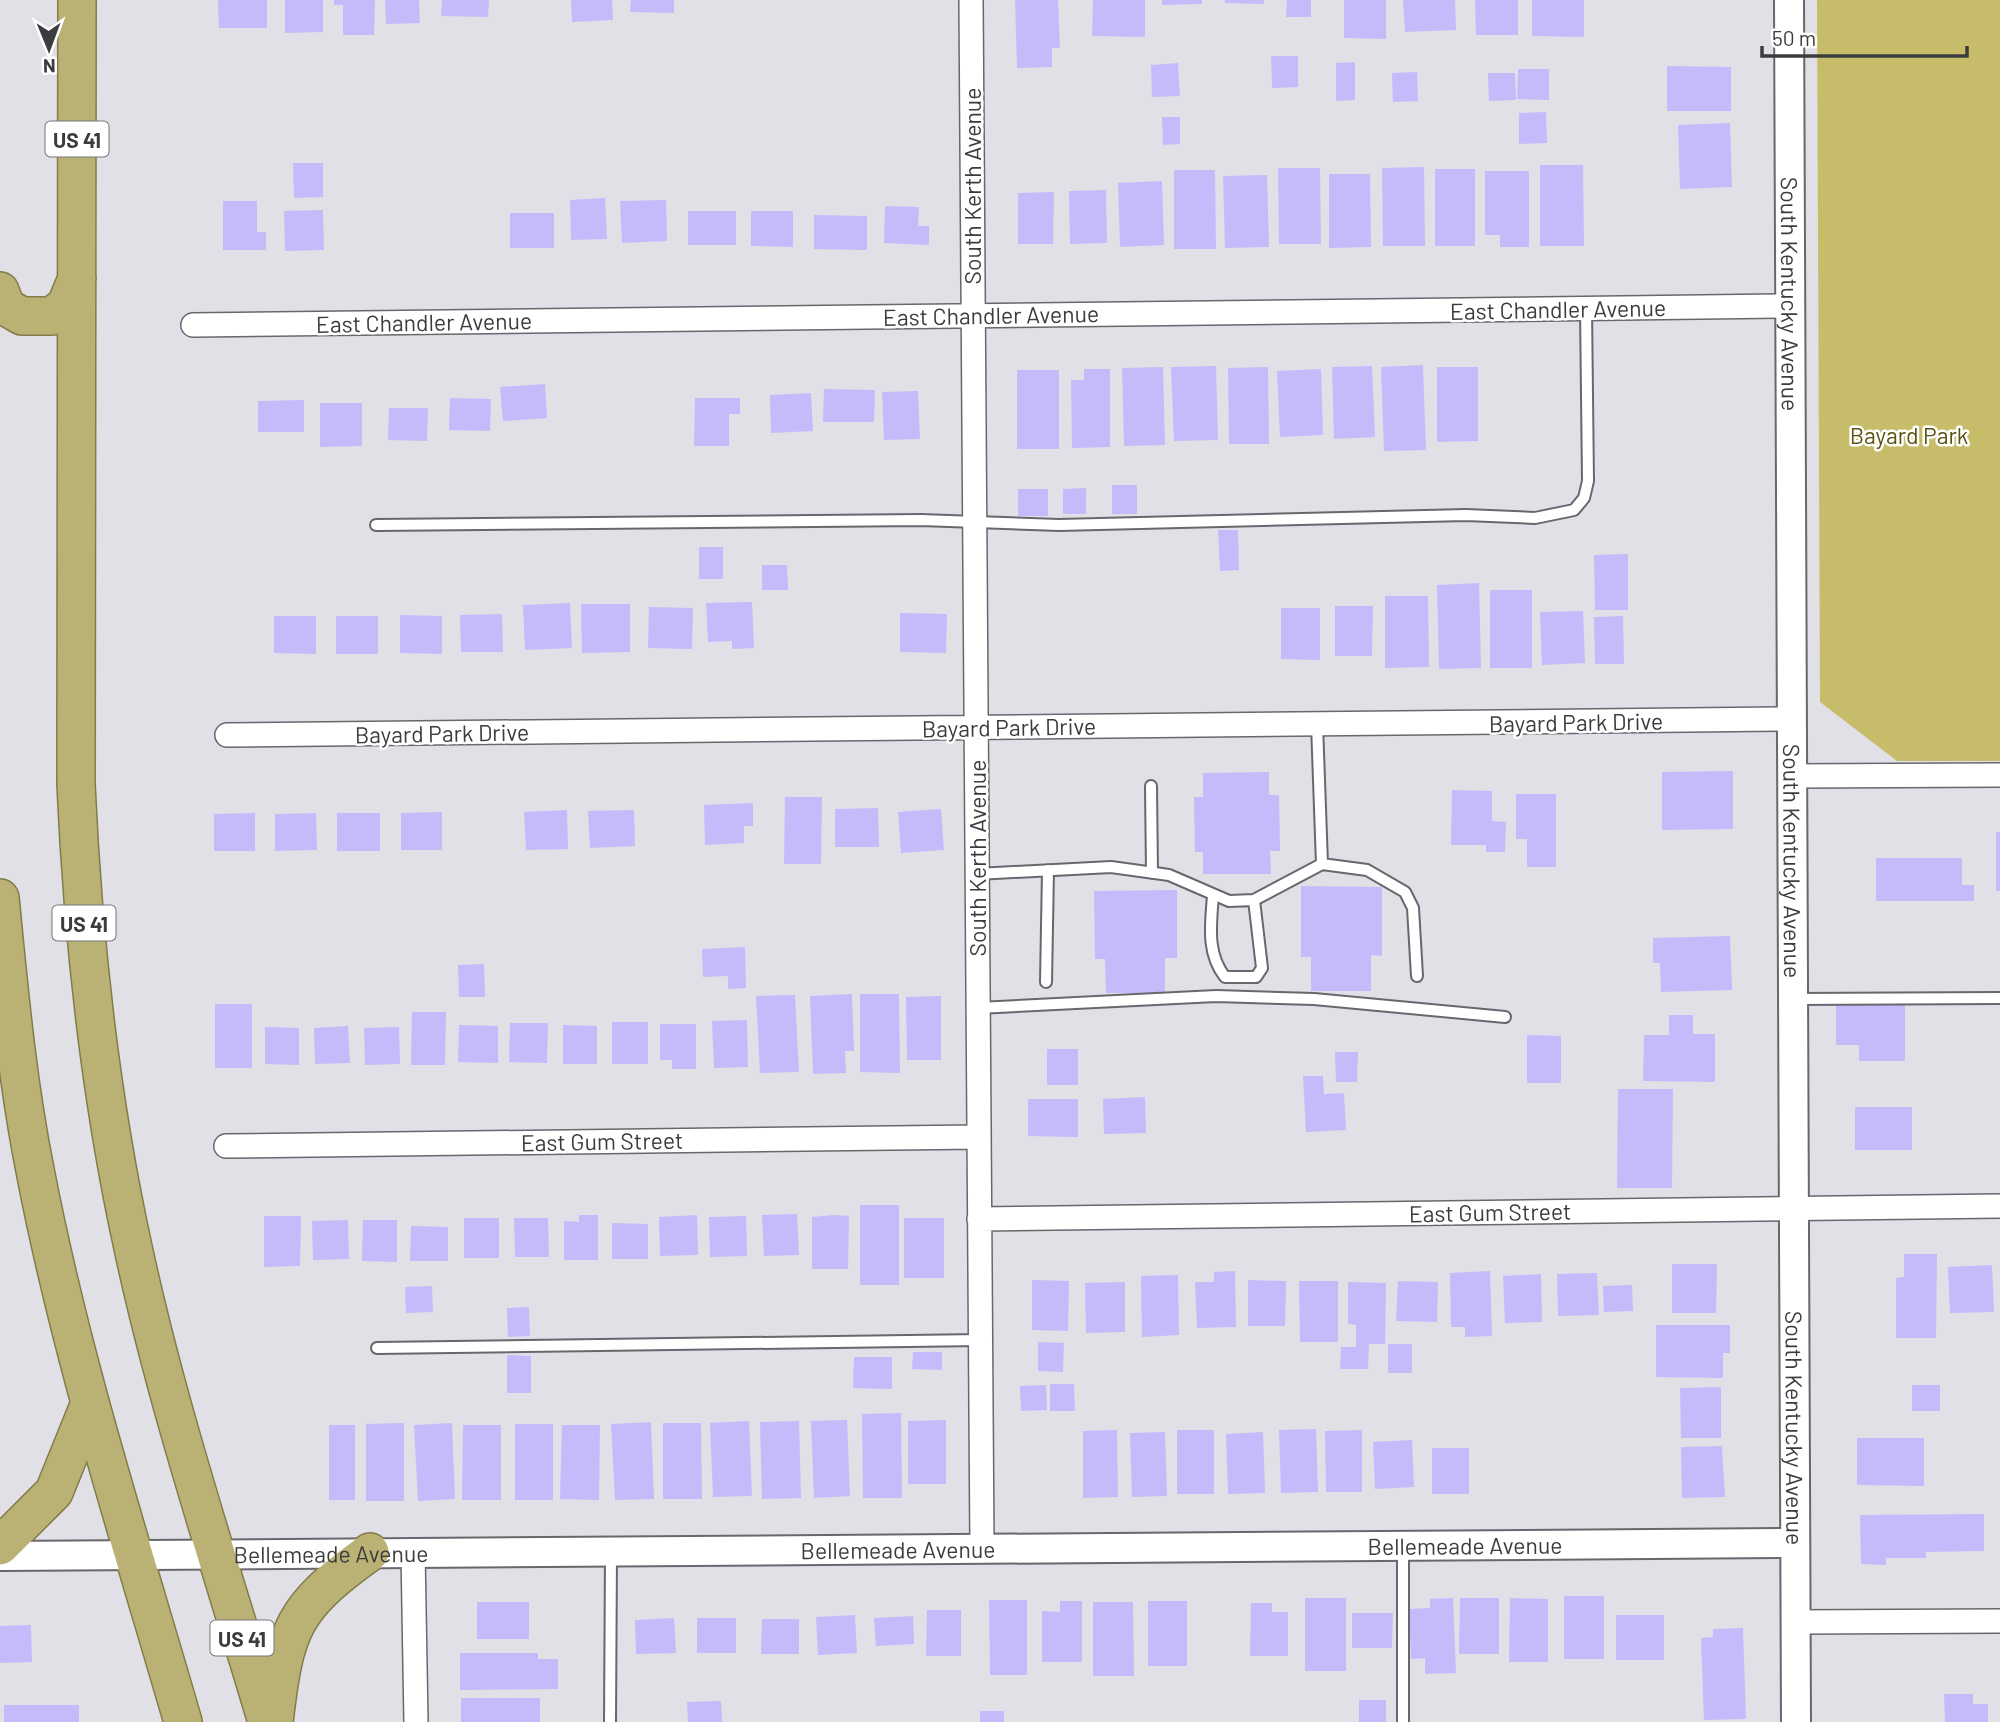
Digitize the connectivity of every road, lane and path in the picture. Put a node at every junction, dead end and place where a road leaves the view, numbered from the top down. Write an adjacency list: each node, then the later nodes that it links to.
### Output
1 (77, 0): 4 (highway, US 41)
2 (971, 0): 8 (street, South Kerth Avenue)
3 (1789, 0): 6 (street, South Kentucky Avenue)
4 (76, 278): 5 (highway); 47 (highway, US 41)
5 (0, 291)
6 (1790, 306): 7 (street, East Chandler Avenue); 12 (street, South Kentucky Avenue)
7 (1586, 308): 8 (street, East Chandler Avenue); 10 (lane)
8 (973, 315): 9 (street, East Chandler Avenue); 10 (street, South Kerth Avenue)
9 (193, 324)
10 (974, 522): 11 (lane); 14 (street, South Kerth Avenue)
11 (376, 525)
12 (1791, 719): 13 (street, Bayard Park Drive); 17 (street, South Kentucky Avenue)
13 (1317, 724): 14 (street, Bayard Park Drive); 19 (lane)
14 (976, 728): 15 (street, Bayard Park Drive); 22 (street, South Kerth Avenue)
15 (227, 736)
16 (2000, 775): 17 (street)
17 (1792, 776): 29 (street, South Kentucky Avenue)
18 (1151, 786): 21 (lane)
19 (1322, 864): 25 (lane); 26 (lane)
20 (1048, 870): 21 (lane); 22 (lane); 27 (lane)
21 (1152, 873): 23 (lane)
22 (977, 874): 30 (street, South Kerth Avenue)
23 (1213, 895): 25 (lane); 25 (lane)
24 (0, 898): 39 (highway)
25 (1254, 900)
26 (1417, 976)
27 (1046, 982)
28 (2000, 998): 29 (lane)
29 (1793, 999): 35 (street, South Kentucky Avenue)
30 (978, 1008): 31 (lane); 32 (street, South Kerth Avenue)
31 (1505, 1017)
32 (979, 1137): 33 (street, East Gum Street); 36 (street, South Kerth Avenue)
33 (226, 1146)
34 (2000, 1206): 35 (street, East Gum Street)
35 (1793, 1209): 36 (street, East Gum Street); 40 (street, South Kentucky Avenue)
36 (979, 1219): 37 (street, South Kerth Avenue)
37 (981, 1340): 38 (lane); 43 (street, South Kerth Avenue)
38 (377, 1348)
39 (90, 1403): 41 (highway); 48 (highway)
40 (1794, 1543): 42 (street, Bellemeade Avenue); 51 (street, South Kentucky Avenue)
41 (0, 1546)
42 (1403, 1546): 43 (street, Bellemeade Avenue); 57 (lane)
43 (982, 1549): 44 (street, Bellemeade Avenue)
44 (611, 1550): 46 (street, Bellemeade Avenue); 56 (lane)
45 (370, 1552): 46 (street, Bellemeade Avenue); 47 (street, Bellemeade Avenue); 54 (highway)
46 (413, 1552): 55 (street)
47 (217, 1553): 48 (street, Bellemeade Avenue); 53 (highway, US 41)
48 (135, 1555): 49 (street, Bellemeade Avenue); 52 (highway)
49 (0, 1556)
50 (2000, 1621): 51 (street)
51 (1796, 1622): 58 (street, South Kentucky Avenue)
52 (183, 1722)
53 (267, 1722)
54 (274, 1722)
55 (416, 1722)
56 (610, 1722)
57 (1403, 1722)
58 (1796, 1722)

